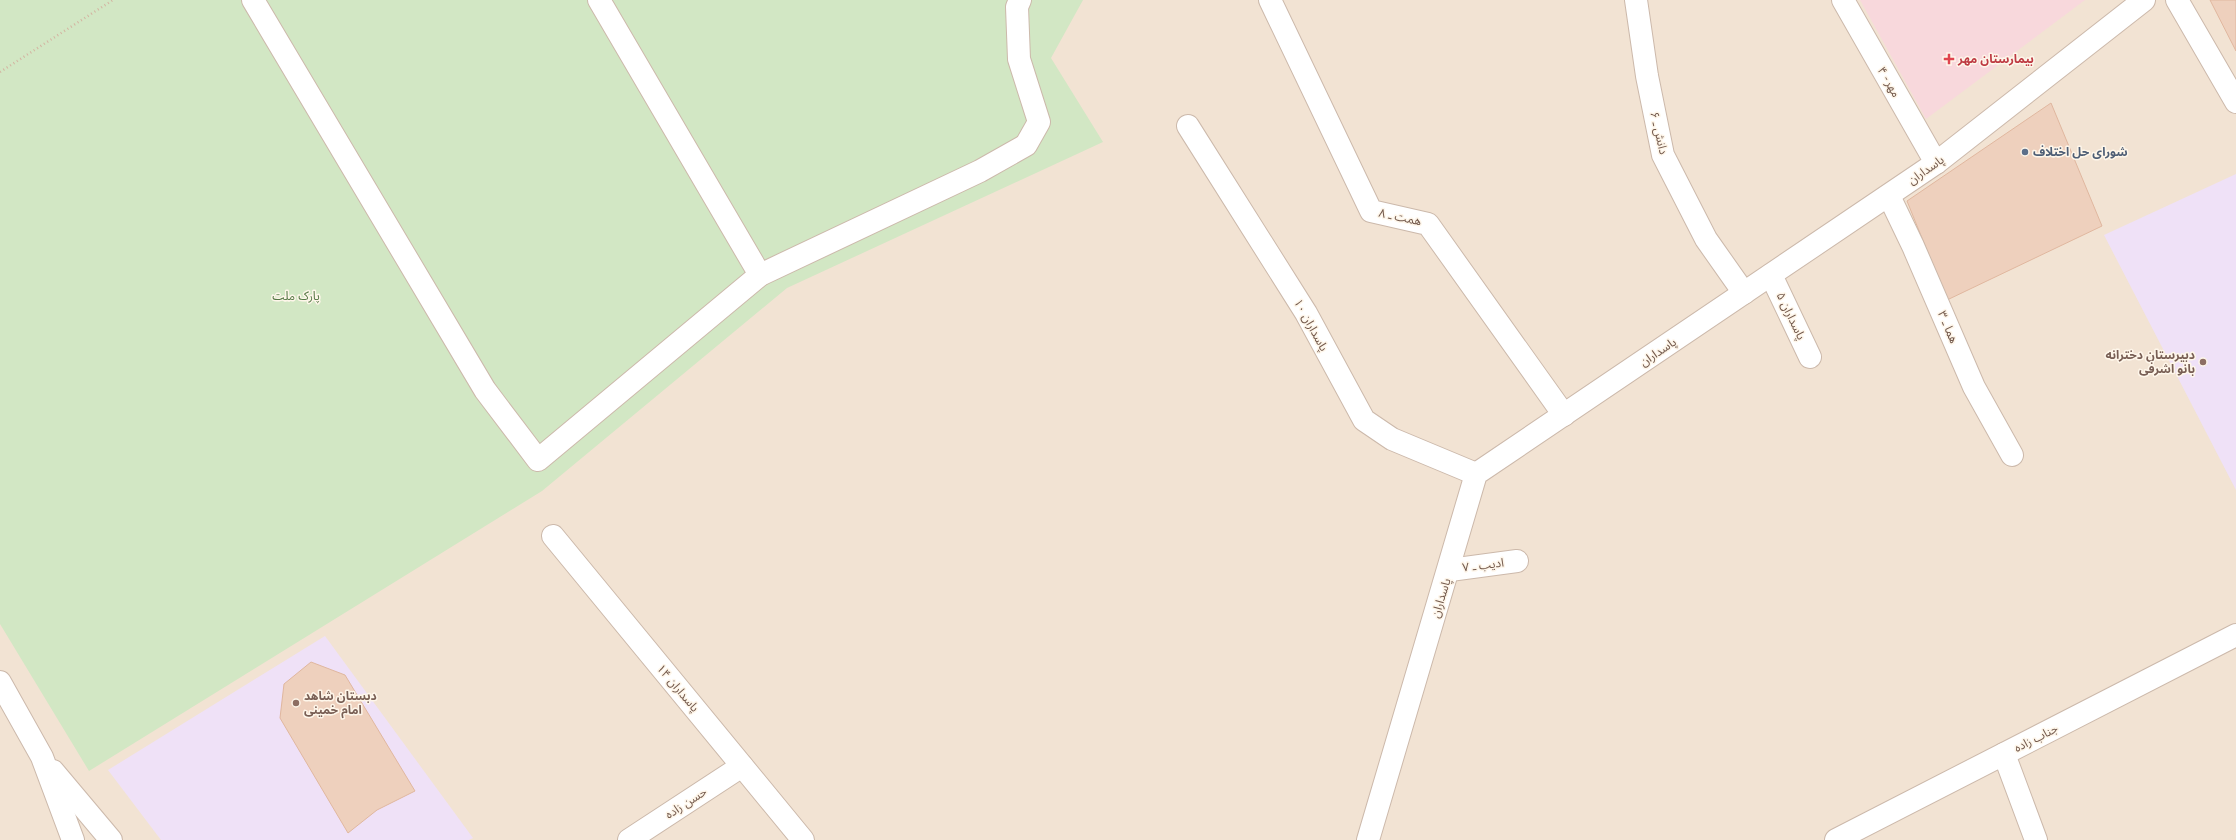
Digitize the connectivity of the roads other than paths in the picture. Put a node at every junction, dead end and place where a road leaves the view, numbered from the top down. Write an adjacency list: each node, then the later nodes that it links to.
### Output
1 (253, 0): 14 (street)
2 (599, 0): 14 (street)
3 (1020, 0): 14 (street)
4 (1270, 0): 17 (street, همت ـ ۸)
5 (1636, 0): 15 (street, دانش ـ ۶)
6 (1843, 0): 11 (street, مهر - ۴)
7 (2144, 0): 11 (street, پاسداران)
8 (2177, 0): 9 (street)
9 (2236, 102)
10 (1188, 126): 19 (street, پاسداران ۱۰)
11 (1936, 164): 12 (street, پاسداران)
12 (1889, 196): 13 (street, پاسداران); 18 (street, هما ـ ۳)
13 (1771, 275): 15 (street, پاسداران); 16 (street, پاسداران ۵)
14 (760, 276)
15 (1744, 293): 17 (street, پاسداران)
16 (1810, 357)
17 (1564, 415): 19 (street, پاسداران)
18 (2012, 455)
19 (1476, 474): 22 (street, پاسداران)
20 (553, 536): 27 (street, پاسداران ۱۴)
21 (1517, 561): 22 (street, ادیب ـ ۷)
22 (1450, 570): 32 (street, پاسداران)
23 (2236, 635): 25 (street, جناب زاده)
24 (0, 682): 26 (street)
25 (2004, 754): 33 (street, جناب زاده); 34 (street)
26 (42, 757): 28 (street); 29 (street)
27 (742, 766): 30 (street, حسن زاده); 31 (street, پاسداران ۱۴)
28 (73, 840)
29 (111, 840)
30 (629, 840)
31 (803, 840)
32 (1368, 840)
33 (1836, 840)
34 (2036, 840)

